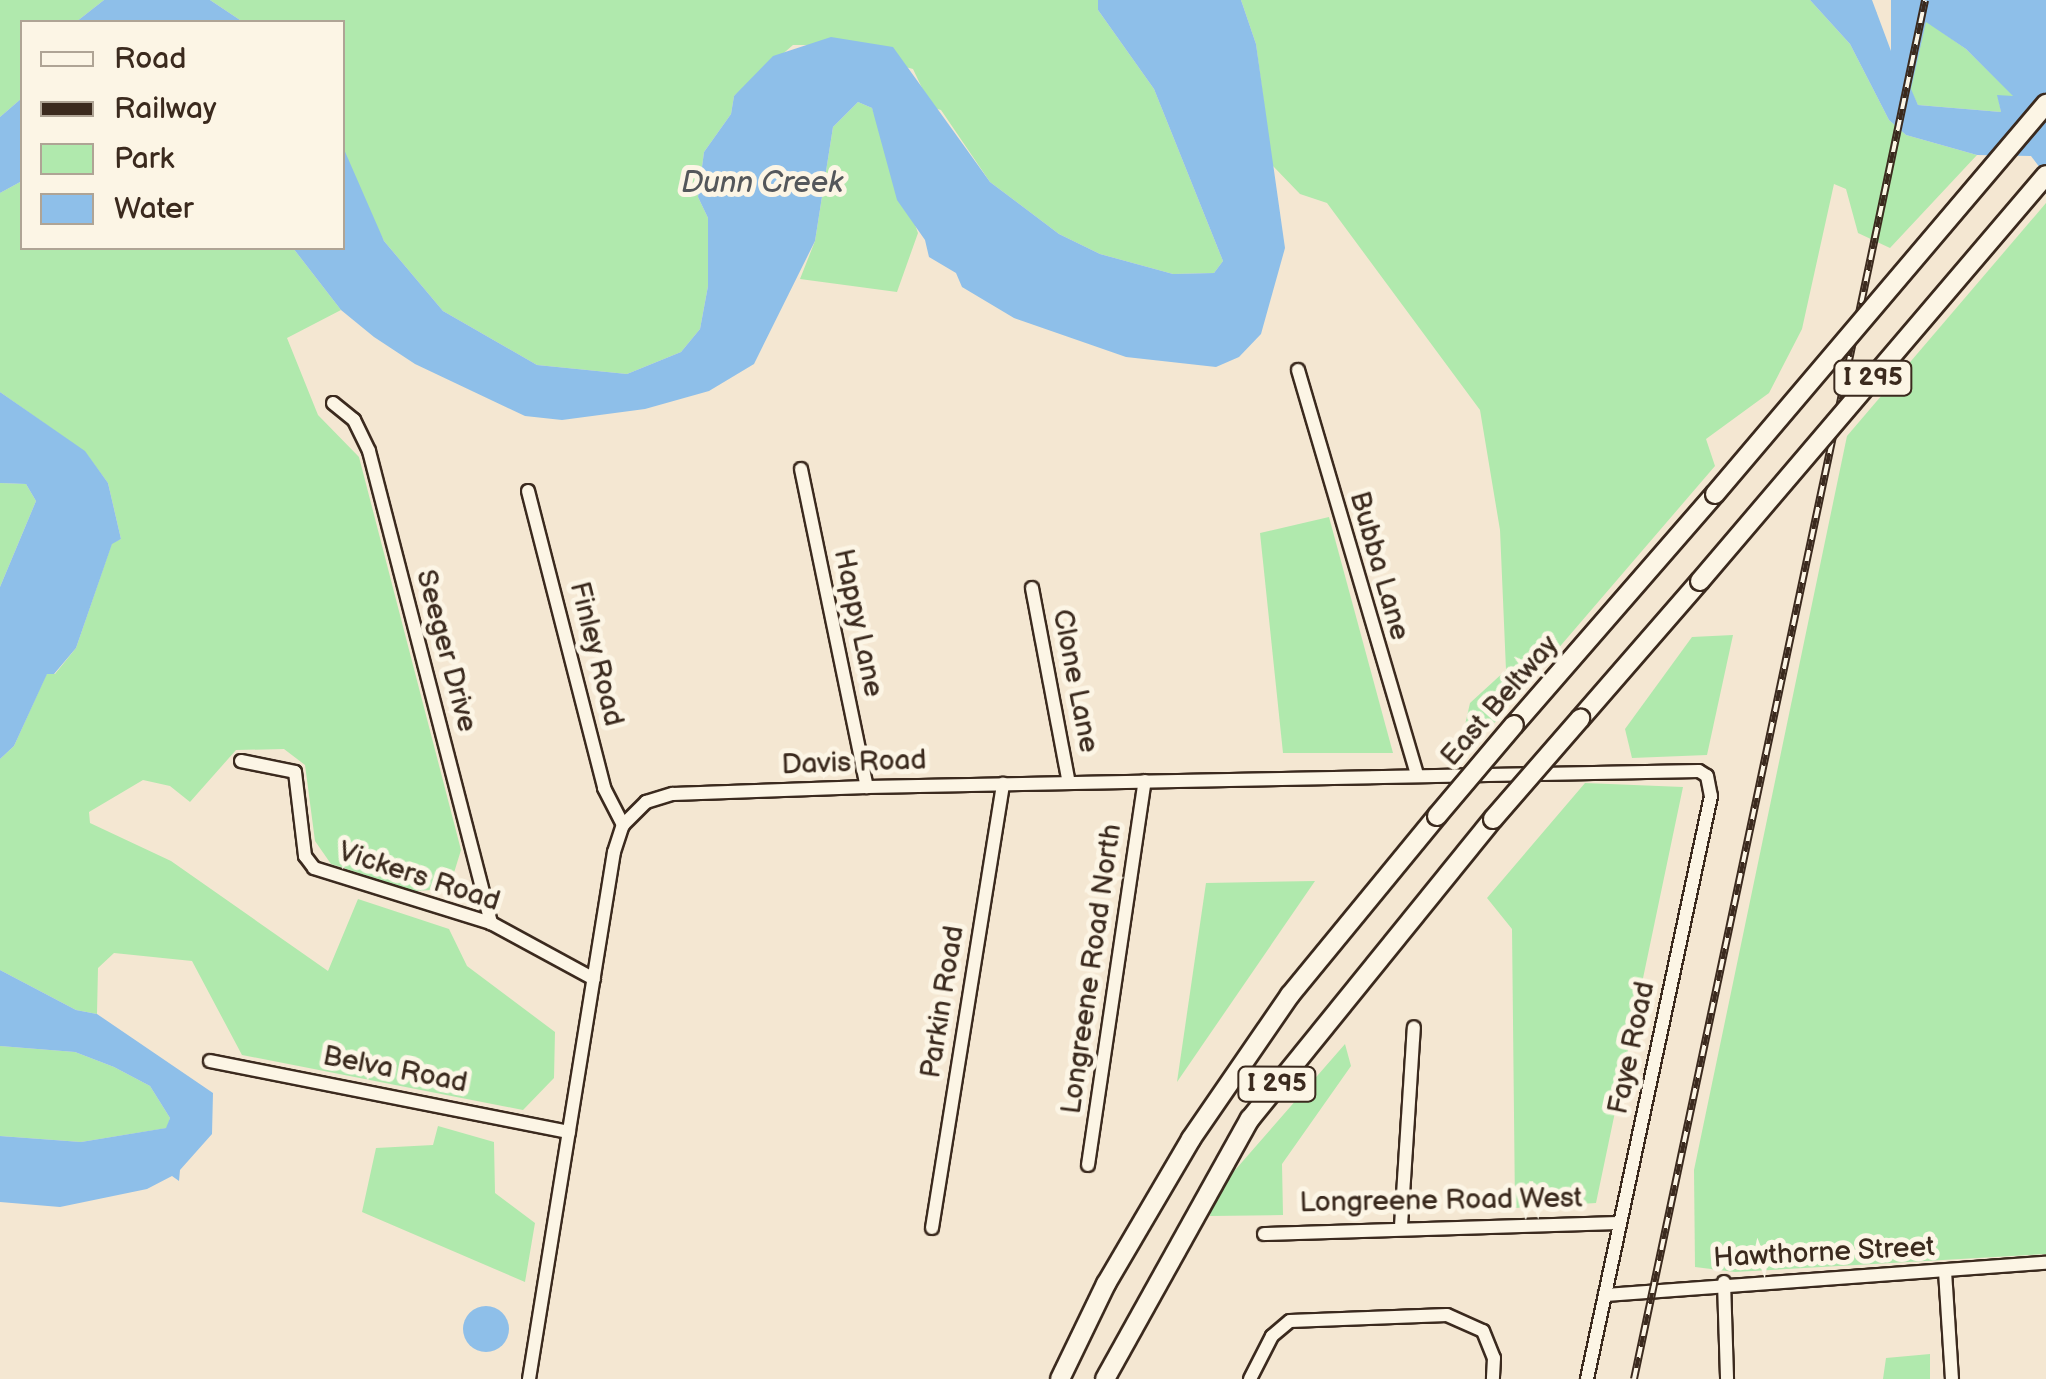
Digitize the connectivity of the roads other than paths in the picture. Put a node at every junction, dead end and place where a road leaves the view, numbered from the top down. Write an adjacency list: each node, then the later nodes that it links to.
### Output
1 (2046, 104): 31 (highway, East Beltway / I 295, bridge)
2 (2046, 175): 32 (highway, I 295, bridge)
3 (1298, 370): 10 (street, Bubba Lane)
4 (333, 403): 16 (street, Seeger Drive)
5 (801, 468): 14 (street, Happy Lane)
6 (528, 491): 15 (street, Finley Road)
7 (1032, 588): 12 (street, Clone Lane)
8 (242, 761): 16 (street, Vickers Road)
9 (1660, 770): 10 (street, Davis Road); 22 (street, Faye Road)
10 (1417, 775): 11 (street, Davis Road)
11 (1145, 781): 12 (street, Davis Road); 21 (street, Longreene Road North)
12 (1068, 783): 13 (street, Davis Road)
13 (1002, 784): 14 (street, Davis Road); 24 (street, Parkin Road)
14 (867, 787): 15 (street, Davis Road)
15 (623, 825): 17 (street)
16 (491, 923): 17 (street, Vickers Road)
17 (594, 980): 20 (street)
18 (1414, 1027): 23 (street)
19 (210, 1060): 20 (street, Belva Road)
20 (569, 1132): 30 (street)
21 (1088, 1165)
22 (1620, 1223): 23 (street, Longreene Road West); 29 (street, Faye Road)
23 (1401, 1226): 25 (street, Longreene Road West)
24 (932, 1228)
25 (1264, 1234)
26 (2046, 1263): 27 (street, Hawthorne Street)
27 (1945, 1271): 28 (street, Hawthorne Street); 37 (street)
28 (1724, 1282): 29 (street, Hawthorne Street); 36 (street)
29 (1605, 1295): 35 (street, Faye Road)
30 (529, 1379)
31 (1060, 1379)
32 (1105, 1379)
33 (1250, 1379): 34 (street)
34 (1493, 1379)
35 (1587, 1379)
36 (1726, 1379)
37 (1952, 1379)

